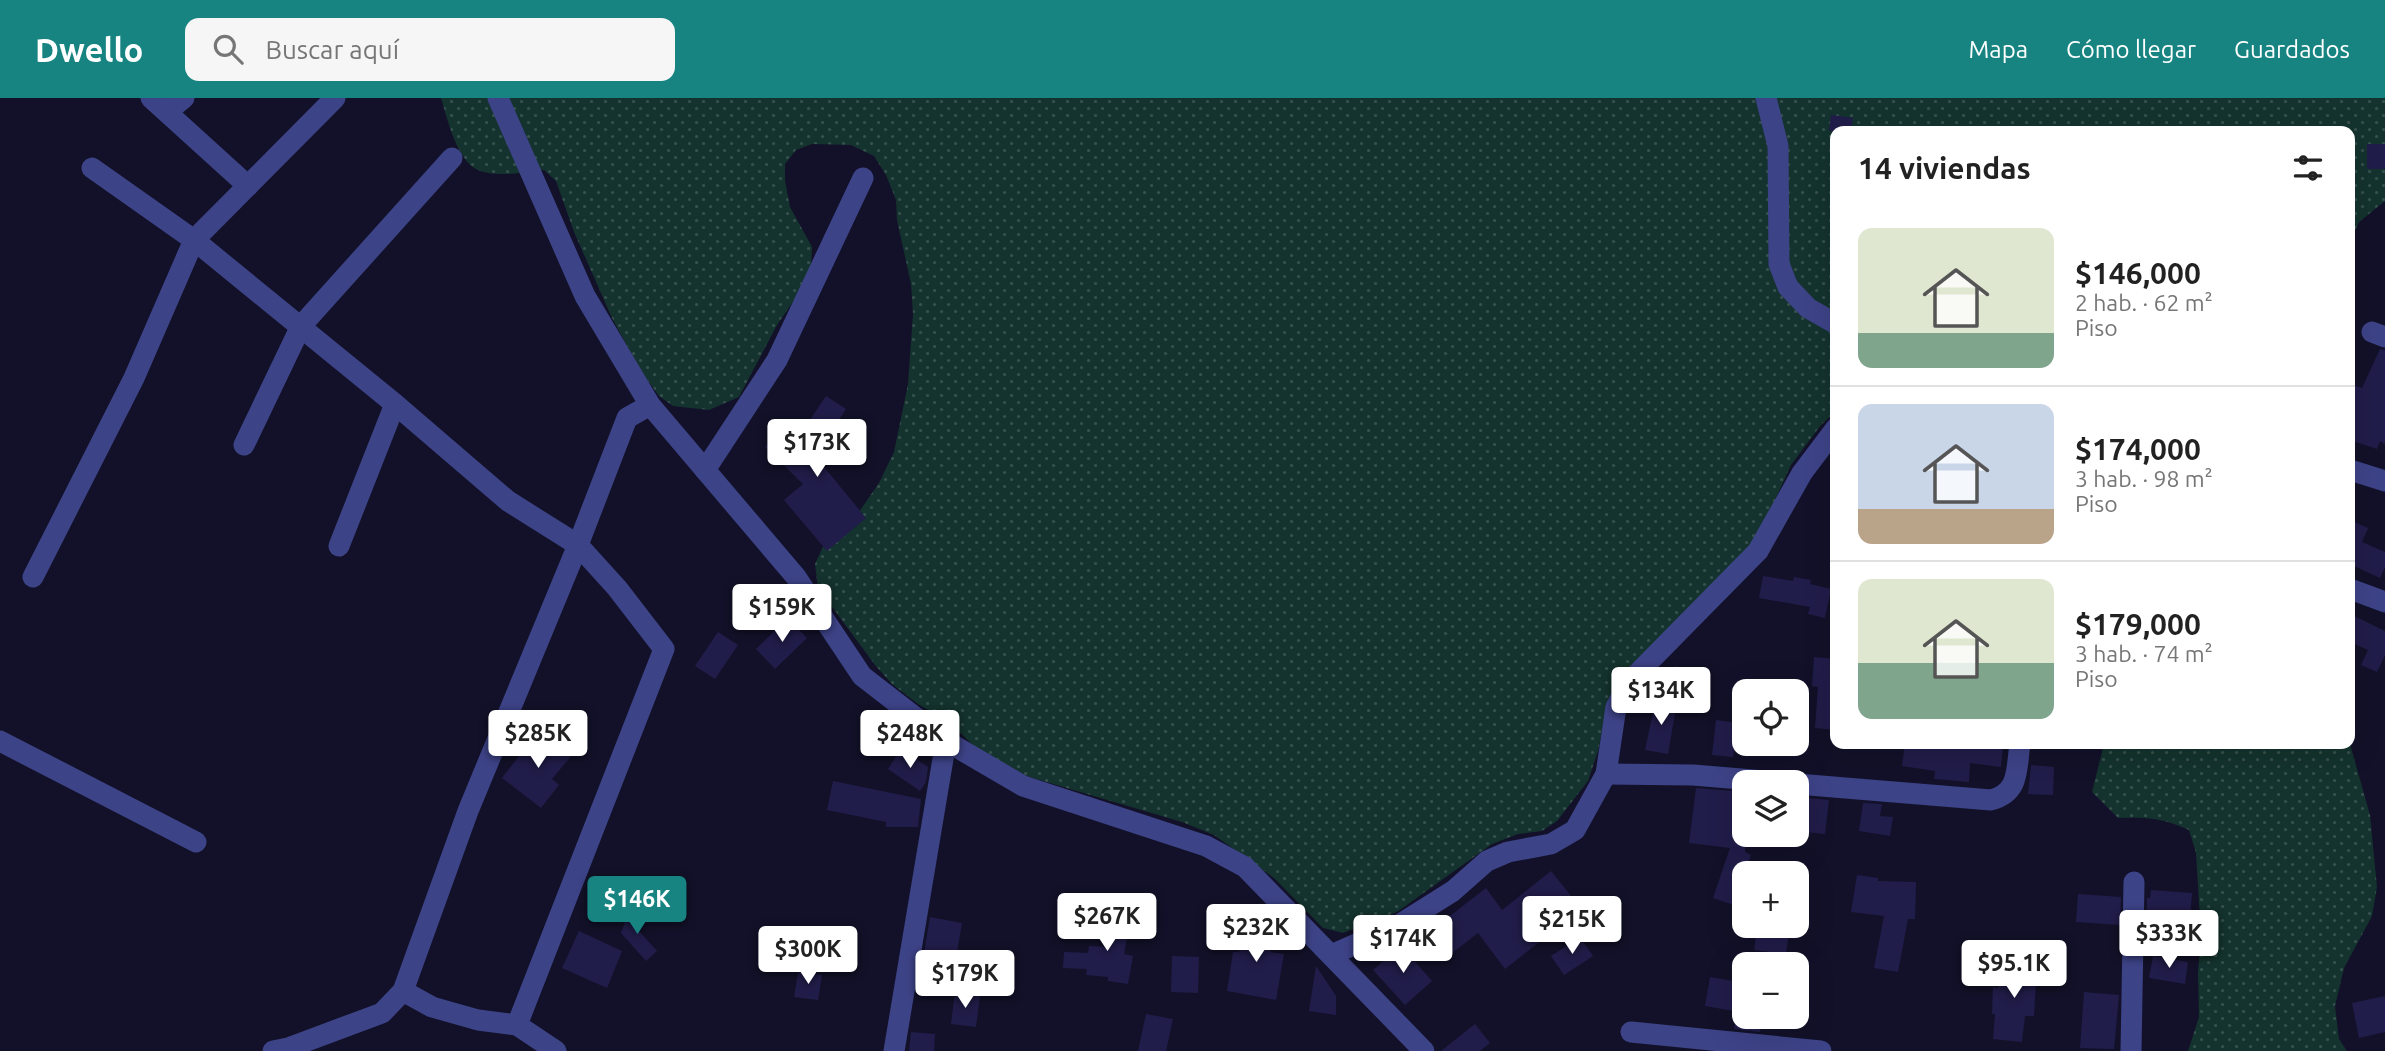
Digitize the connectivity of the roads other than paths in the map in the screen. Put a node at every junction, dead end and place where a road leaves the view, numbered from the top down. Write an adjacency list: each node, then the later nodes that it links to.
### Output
1 (184, 98): 5 (street)
2 (498, 98): 14 (street)
3 (1766, 98): 11 (street)
4 (332, 99): 9 (street)
5 (159, 105): 9 (street)
6 (452, 158): 12 (street)
7 (92, 168): 10 (street)
8 (863, 177): 17 (street)
9 (248, 186): 10 (street)
10 (194, 240): 12 (street); 22 (street)
11 (1830, 321)
12 (301, 326): 13 (street); 16 (street)
13 (395, 404): 20 (street); 21 (street)
14 (650, 405): 17 (street); 20 (street)
15 (1830, 436): 28 (street)
16 (244, 445)
17 (705, 470): 26 (street)
18 (2355, 472): 19 (street)
19 (2385, 481)
20 (578, 545): 34 (street); 35 (street)
21 (339, 546)
22 (33, 577)
23 (2355, 591): 24 (street)
24 (2385, 602)
25 (0, 741): 31 (street)
26 (946, 741): 33 (street); 40 (street)
27 (2019, 749): 30 (street)
28 (1606, 774): 29 (street); 33 (street)
29 (1732, 778)
30 (1809, 785)
31 (196, 842)
32 (2134, 881): 43 (street)
33 (1331, 955): 41 (street)
34 (403, 991): 35 (street); 38 (street)
35 (517, 1025): 39 (street)
36 (1630, 1032): 37 (street)
37 (1774, 1049): 42 (street)
38 (273, 1051)
39 (556, 1051)
40 (894, 1051)
41 (1424, 1051)
42 (1821, 1051)
43 (2132, 1051)

